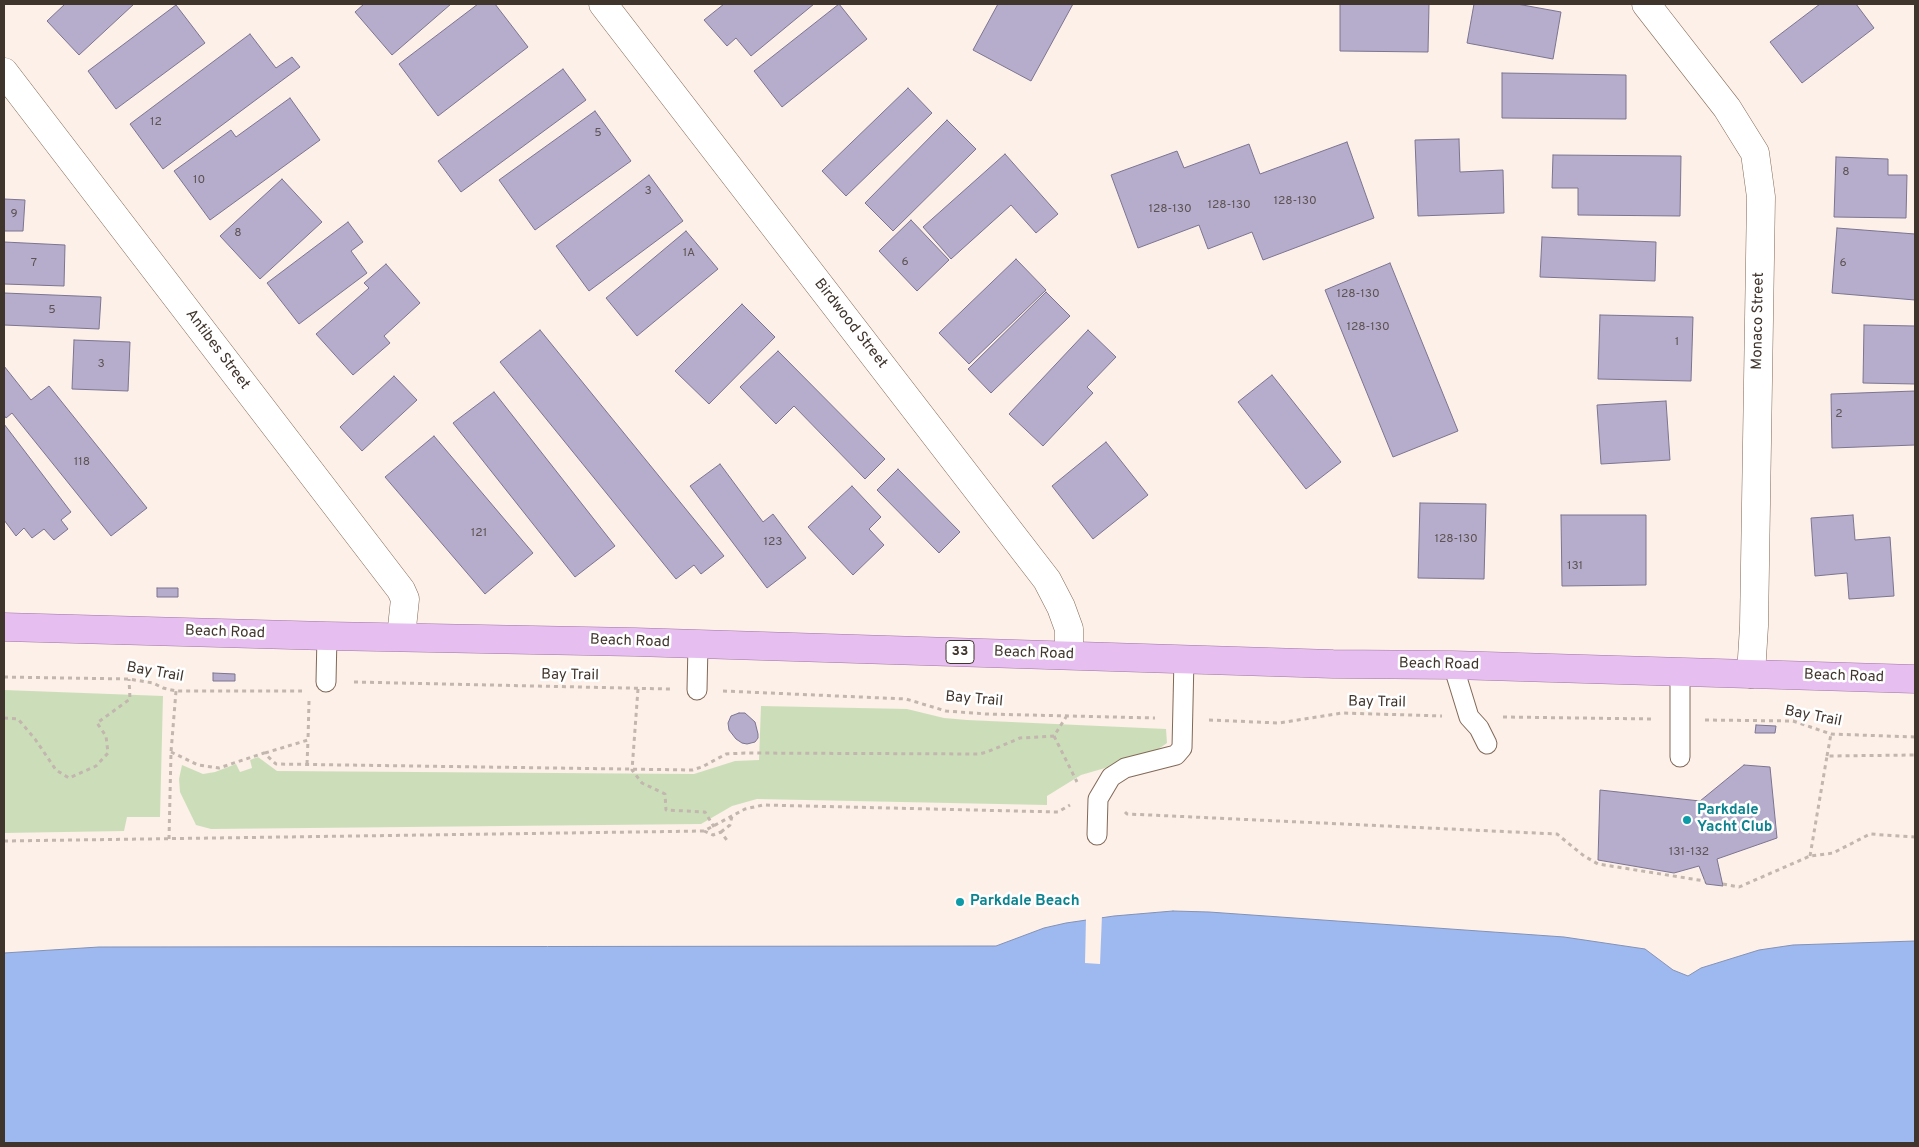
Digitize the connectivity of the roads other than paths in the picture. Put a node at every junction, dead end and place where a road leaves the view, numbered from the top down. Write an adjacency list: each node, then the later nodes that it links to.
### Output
1 (604, 4): 8 (street, Birdwood Street)
2 (1646, 4): 12 (street, Monaco Street)
3 (4, 72): 6 (street, Antibes Street)
4 (4, 627): 5 (main road, Beach Road / 33)
5 (328, 636): 6 (main road, Beach Road / 33); 14 (lane)
6 (401, 637): 7 (main road, Beach Road / 33)
7 (698, 645): 8 (main road, Beach Road / 33); 15 (lane)
8 (1069, 655): 9 (main road, Beach Road / 33)
9 (1184, 659): 10 (main road, Beach Road / 33); 18 (lane)
10 (1452, 665): 11 (main road, Beach Road / 33); 16 (lane)
11 (1680, 672): 12 (main road, Beach Road / 33); 17 (lane)
12 (1752, 674): 13 (main road, Beach Road / 33)
13 (1915, 679)
14 (326, 682)
15 (697, 690)
16 (1487, 744)
17 (1680, 757)
18 (1097, 835)

